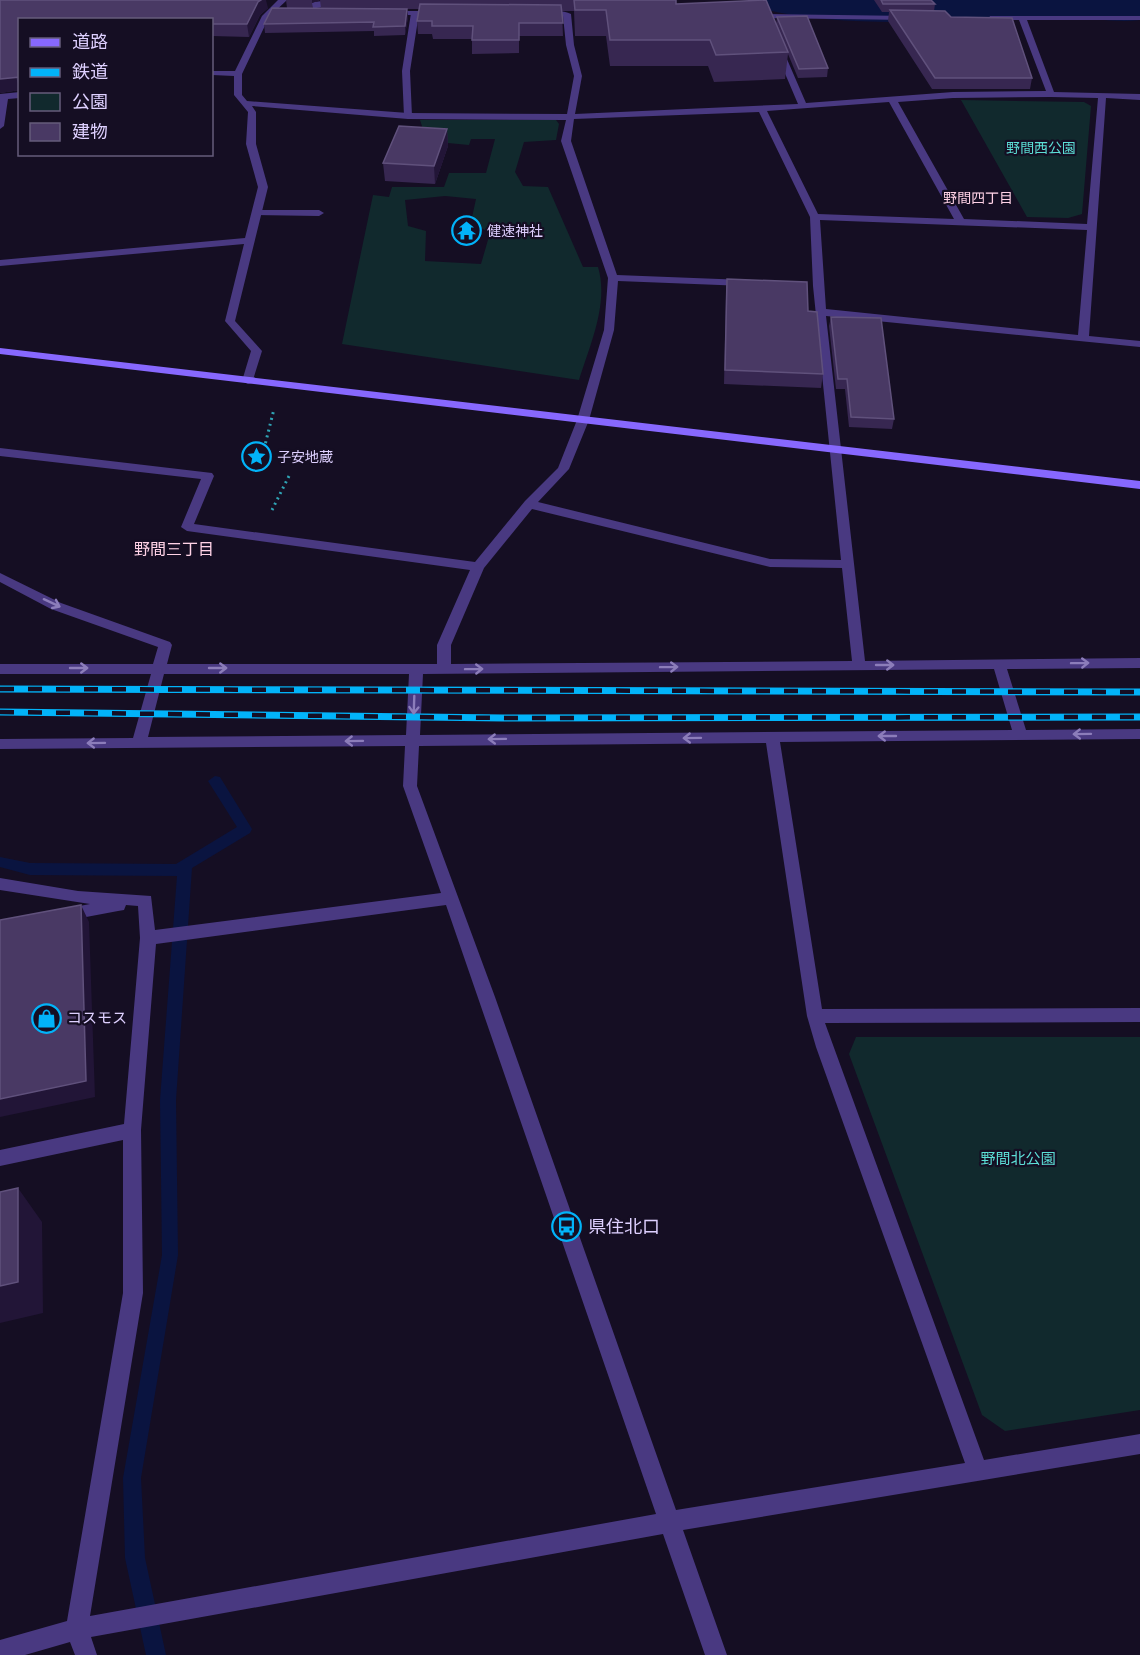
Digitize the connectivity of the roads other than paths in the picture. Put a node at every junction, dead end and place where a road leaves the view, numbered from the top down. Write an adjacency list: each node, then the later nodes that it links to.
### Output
1 (342, 0): 3 (street)
2 (276, 5): 3 (street); 3 (street); 15 (street)
3 (332, 6)
4 (381, 13): 5 (street)
5 (415, 13): 6 (street); 25 (street)
6 (451, 13)
7 (535, 13): 26 (street)
8 (915, 18): 12 (street)
9 (986, 18): 11 (street)
10 (1140, 18): 11 (street)
11 (1022, 19): 16 (street)
12 (770, 29)
13 (774, 39): 23 (street)
14 (213, 73): 15 (street)
15 (238, 74): 22 (street)
16 (1051, 94): 18 (street); 21 (street)
17 (18, 95): 19 (street)
18 (1102, 96): 20 (street); 32 (street)
19 (2, 97): 27 (street)
20 (1140, 97)
21 (892, 99): 23 (street); 31 (street)
22 (245, 103): 25 (street); 28 (street)
23 (802, 106): 24 (street)
24 (762, 110): 26 (street); 30 (street)
25 (408, 116): 26 (street)
26 (571, 117): 35 (street)
27 (0, 126)
28 (257, 213): 29 (street); 33 (street)
29 (319, 213)
30 (815, 218): 31 (street); 37 (street)
31 (960, 221): 32 (street)
32 (1092, 227): 38 (street)
33 (249, 241): 34 (street); 41 (street)
34 (0, 263)
35 (613, 278): 36 (street); 42 (street)
36 (761, 284)
37 (821, 312): 38 (street); 43 (street)
38 (1083, 338): 39 (street)
39 (1140, 344)
40 (0, 351): 41 (street)
41 (248, 381): 42 (street)
42 (583, 420): 43 (street); 46 (street)
43 (837, 450): 45 (street); 47 (street)
44 (0, 452): 48 (street)
45 (1140, 485)
46 (529, 504): 47 (street); 48 (street)
47 (849, 564): 52 (street)
48 (478, 567): 56 (street)
49 (0, 577): 53 (street, one-way to 53)
50 (1140, 663): 51 (street, one-way to 50)
51 (999, 664): 52 (street, one-way to 51); 58 (street)
52 (859, 665): 56 (street, one-way to 52)
53 (159, 668): 54 (street, one-way to 53); 55 (street, one-way to 55); 61 (street)
54 (0, 669)
55 (416, 669): 56 (street); 60 (street, one-way to 60)
56 (444, 669)
57 (1140, 734): 58 (street, one-way to 58)
58 (1021, 735): 59 (street, one-way to 59)
59 (772, 737): 60 (street, one-way to 60); 69 (street)
60 (413, 740): 61 (street, one-way to 61); 64 (street)
61 (139, 743): 62 (street, one-way to 62)
62 (0, 744)
63 (0, 884): 65 (street)
64 (451, 898): 67 (street); 74 (street)
65 (145, 900): 66 (street); 67 (street)
66 (45, 918)
67 (148, 938): 70 (street)
68 (1140, 1015): 69 (street)
69 (815, 1016): 73 (street)
70 (132, 1130): 71 (street); 75 (street)
71 (0, 1158)
72 (1140, 1444): 73 (street)
73 (978, 1471): 74 (street)
74 (669, 1522): 75 (street); 78 (street)
75 (78, 1629): 76 (street); 77 (street)
76 (0, 1651)
77 (86, 1655)
78 (716, 1655)

